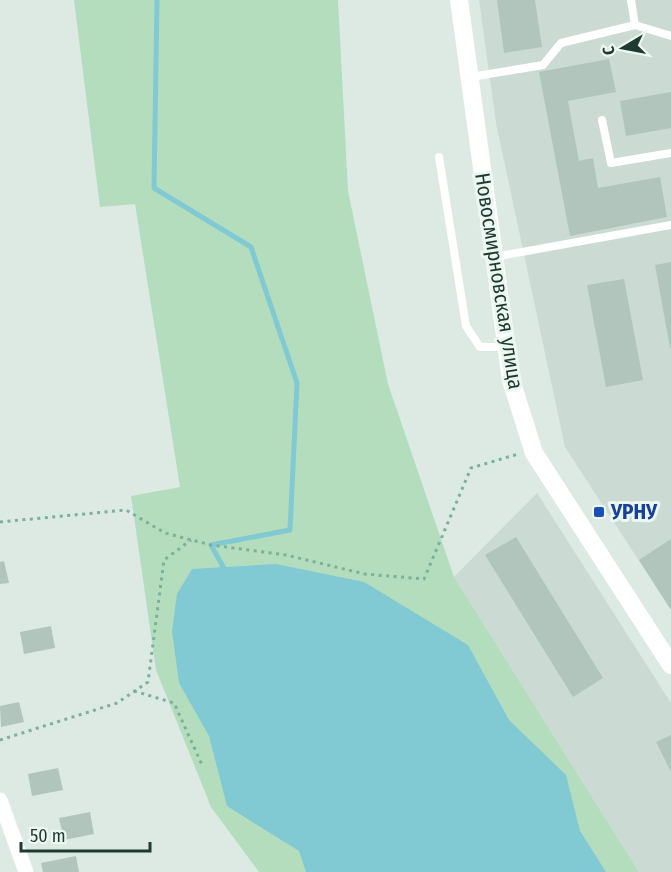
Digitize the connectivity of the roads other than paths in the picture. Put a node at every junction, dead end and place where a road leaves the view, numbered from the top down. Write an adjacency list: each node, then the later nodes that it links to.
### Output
1 (459, 0): 5 (street, Новосмирновская улица)
2 (631, 0): 3 (lane)
3 (635, 25): 4 (lane); 5 (lane)
4 (671, 36)
5 (469, 77): 10 (street, Новосмирновская улица)
6 (602, 120): 7 (lane)
7 (671, 153)
8 (439, 157): 11 (lane)
9 (671, 225): 10 (lane)
10 (494, 257): 11 (street, Новосмирновская улица)
11 (507, 347): 12 (street, Новосмирновская улица)
12 (671, 665)
13 (0, 800): 14 (street)
14 (26, 872)

